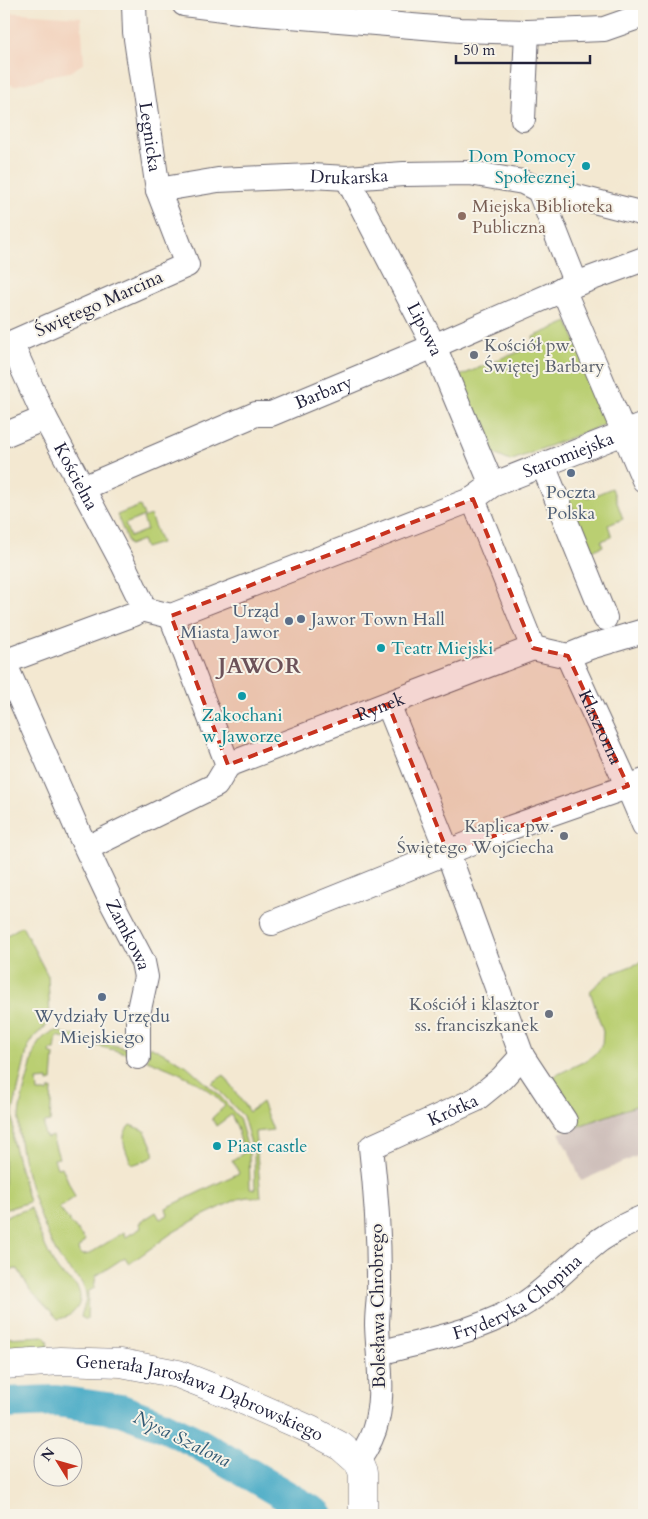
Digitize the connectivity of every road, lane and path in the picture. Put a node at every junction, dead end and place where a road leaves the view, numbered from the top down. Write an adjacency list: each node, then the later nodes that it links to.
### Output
1 (134, 4): 7 (street, Legnicka)
2 (184, 4): 4 (street)
3 (644, 15): 4 (street)
4 (527, 32): 5 (street)
5 (523, 119)
6 (347, 178): 7 (street, Drukarska); 8 (street, Drukarska); 14 (street, Lipowa)
7 (158, 190): 11 (street, Legnicka)
8 (539, 190): 9 (street, Drukarska); 12 (street)
9 (644, 214)
10 (644, 258): 12 (street, Barbary)
11 (187, 265): 13 (street, Świętego Marcina)
12 (569, 286): 14 (street, Barbary); 16 (street)
13 (11, 344): 15 (street, Kościelna)
14 (434, 346): 20 (street, Lipowa); 21 (street, Barbary)
15 (45, 418): 17 (street); 21 (street, Kościelna)
16 (634, 429): 18 (street, Staromiejska); 19 (street)
17 (4, 435)
18 (543, 465): 20 (street, Staromiejska); 25 (street)
19 (644, 480)
20 (492, 485): 22 (street)
21 (83, 488): 23 (street, Kościelna)
22 (472, 498): 24 (street); 27 (street)
23 (142, 609): 24 (street); 29 (street)
24 (171, 616): 31 (street)
25 (605, 618)
26 (644, 632): 28 (street)
27 (533, 648): 28 (street); 30 (street, Rynek)
28 (568, 656): 32 (street, Klasztorna)
29 (4, 662): 34 (street, Zamkowa)
30 (388, 704): 31 (street, Rynek); 35 (street)
31 (222, 775): 34 (street)
32 (636, 783): 33 (street, Klasztorna); 35 (street)
33 (644, 825)
34 (87, 848): 37 (street, Zamkowa)
35 (448, 853): 36 (street); 38 (street)
36 (272, 922)
37 (138, 1056)
38 (522, 1056): 39 (street); 40 (street, Krótka)
39 (565, 1121)
40 (370, 1147): 42 (street, Bolesława Chrobrego)
41 (644, 1217): 42 (street, Fryderyka Chopina)
42 (379, 1353): 44 (street, Bolesława Chrobrego)
43 (4, 1365): 44 (main road, Generała Jarosława Dąbrowskiego)
44 (358, 1461): 45 (main road)
45 (363, 1502)

